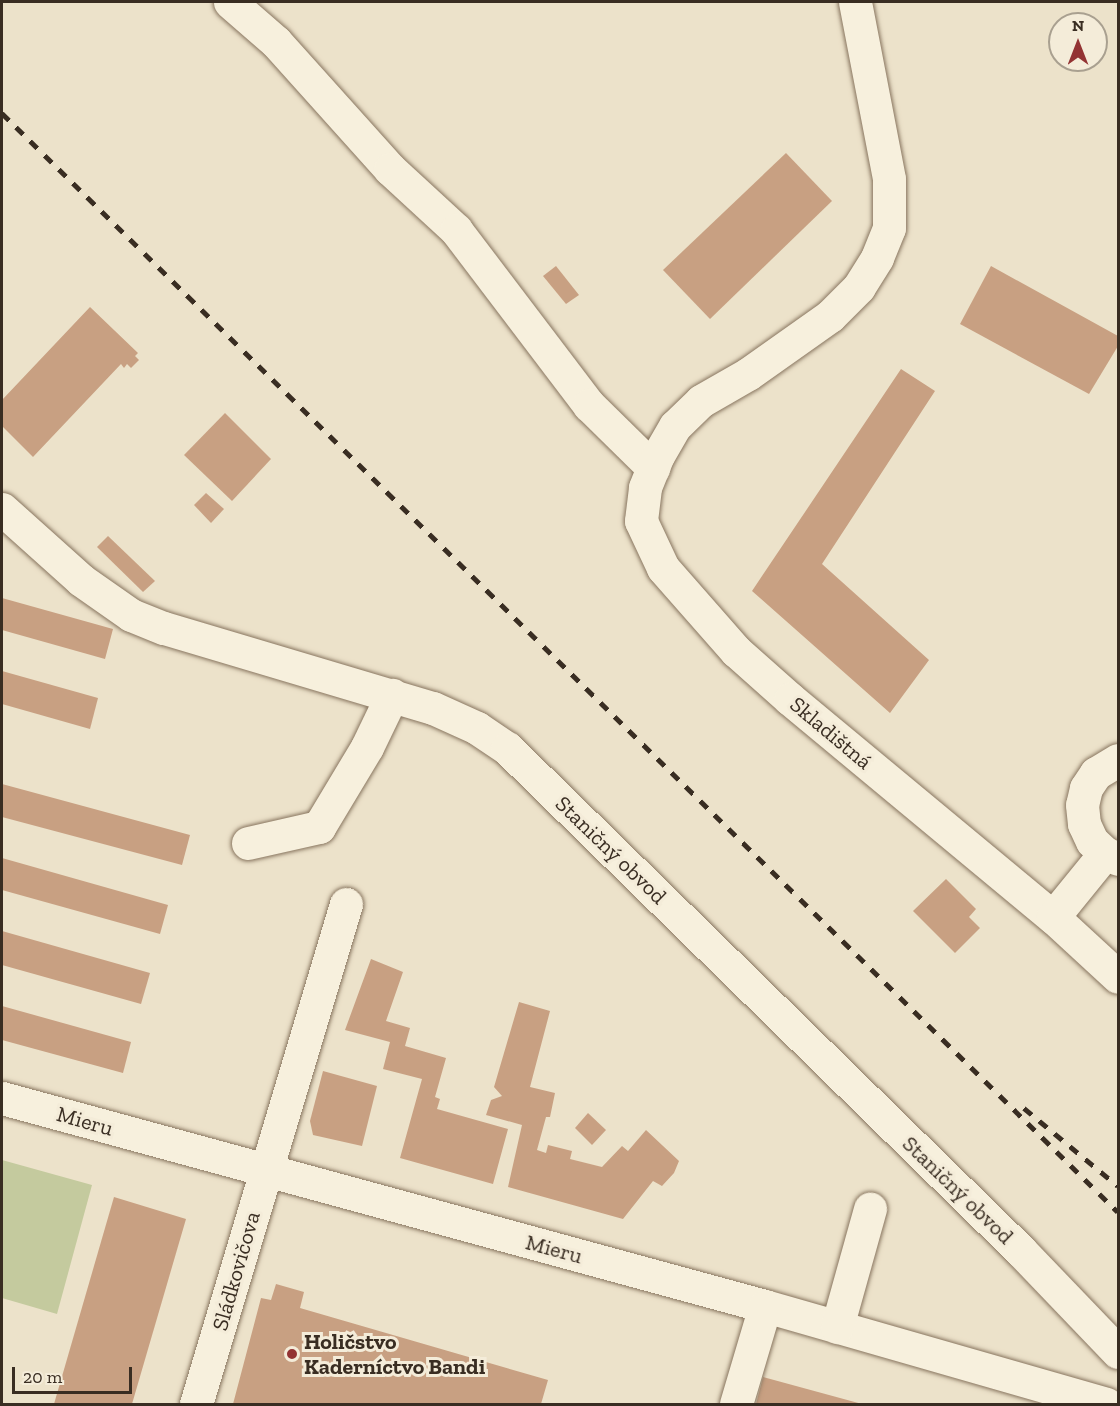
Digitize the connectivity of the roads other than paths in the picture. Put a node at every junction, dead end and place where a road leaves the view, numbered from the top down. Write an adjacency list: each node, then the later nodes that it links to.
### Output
1 (231, 2): 3 (street)
2 (855, 2): 3 (street)
3 (653, 468): 10 (street, Skladištná)
4 (2, 508): 5 (street, Staničný obvod)
5 (392, 695): 7 (street); 17 (street, Staničný obvod)
6 (1119, 760): 8 (street)
7 (248, 843)
8 (1112, 856): 10 (street)
9 (346, 904): 13 (street, Sládkovičova)
10 (1053, 917): 11 (street, Skladištná)
11 (1119, 977)
12 (2, 1098): 13 (street, Mieru)
13 (265, 1171): 15 (street, Mieru); 18 (street, Sládkovičova)
14 (870, 1209): 16 (street)
15 (765, 1306): 16 (street, Mieru); 19 (street)
16 (837, 1327): 20 (street, Mieru)
17 (1119, 1352)
18 (196, 1404)
19 (736, 1404)
20 (1106, 1404)

